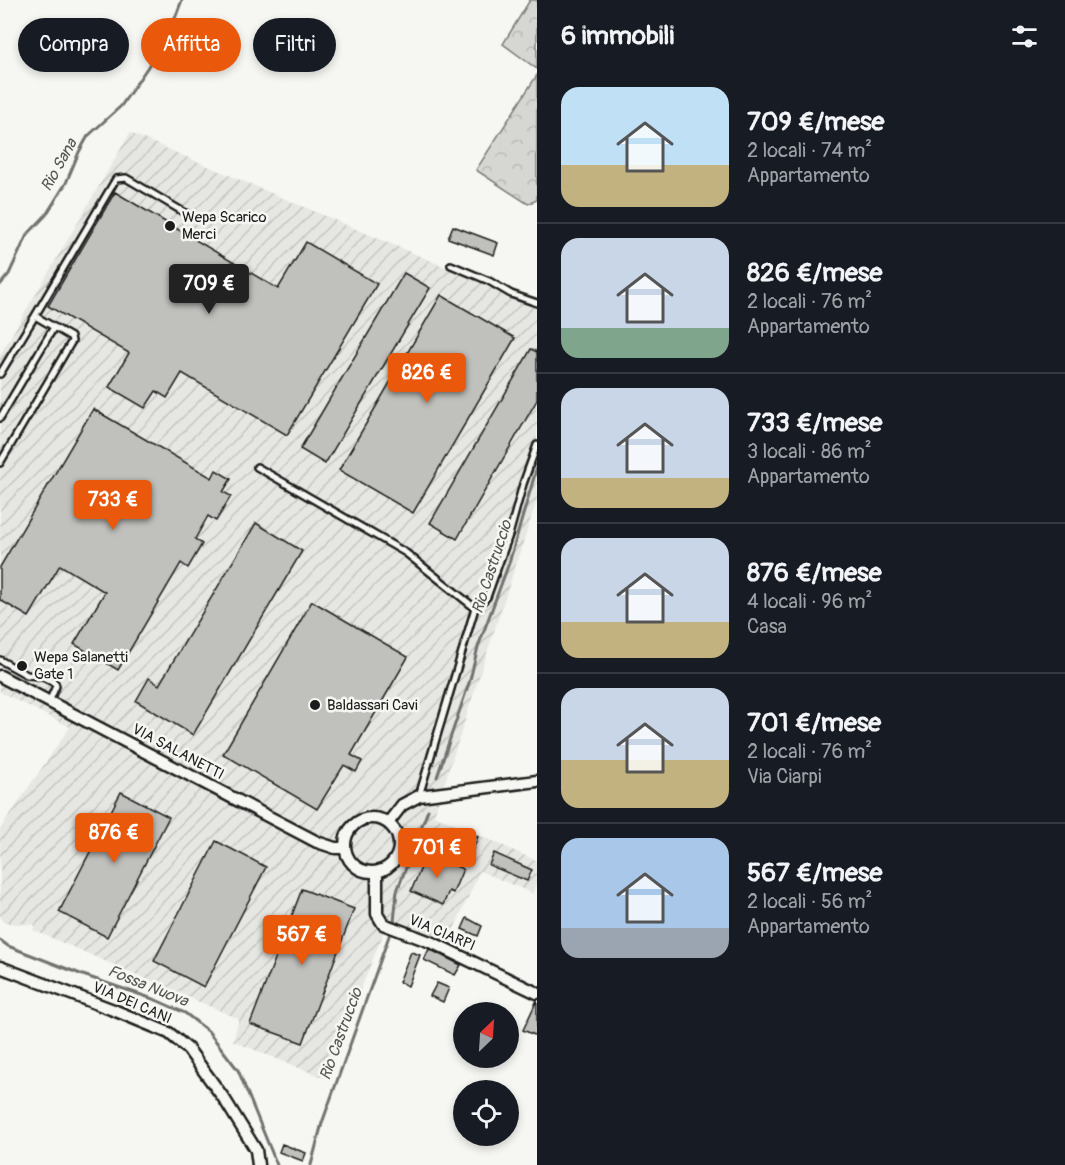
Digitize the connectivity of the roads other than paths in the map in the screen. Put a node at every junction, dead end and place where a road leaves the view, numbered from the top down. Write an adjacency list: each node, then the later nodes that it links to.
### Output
1 (187, 214): 4 (lane)
2 (451, 265): 3 (lane)
3 (537, 303)
4 (35, 316): 5 (lane); 6 (lane)
5 (54, 327): 7 (lane); 9 (lane)
6 (0, 374)
7 (0, 418)
8 (537, 445): 11 (lane)
9 (0, 463)
10 (257, 467): 11 (lane)
11 (475, 608): 16 (lane)
12 (0, 660): 14 (lane)
13 (0, 676): 14 (street, VIA SALANETTI)
14 (49, 702): 18 (street, VIA SALANETTI)
15 (537, 781): 16 (street)
16 (419, 796): 17 (street)
17 (388, 823): 18 (street); 19 (street)
18 (344, 848): 19 (street)
19 (377, 872): 21 (street, VIA CIARPI)
20 (0, 967): 22 (street, VIA DEI CANI)
21 (537, 993)
22 (258, 1165)

